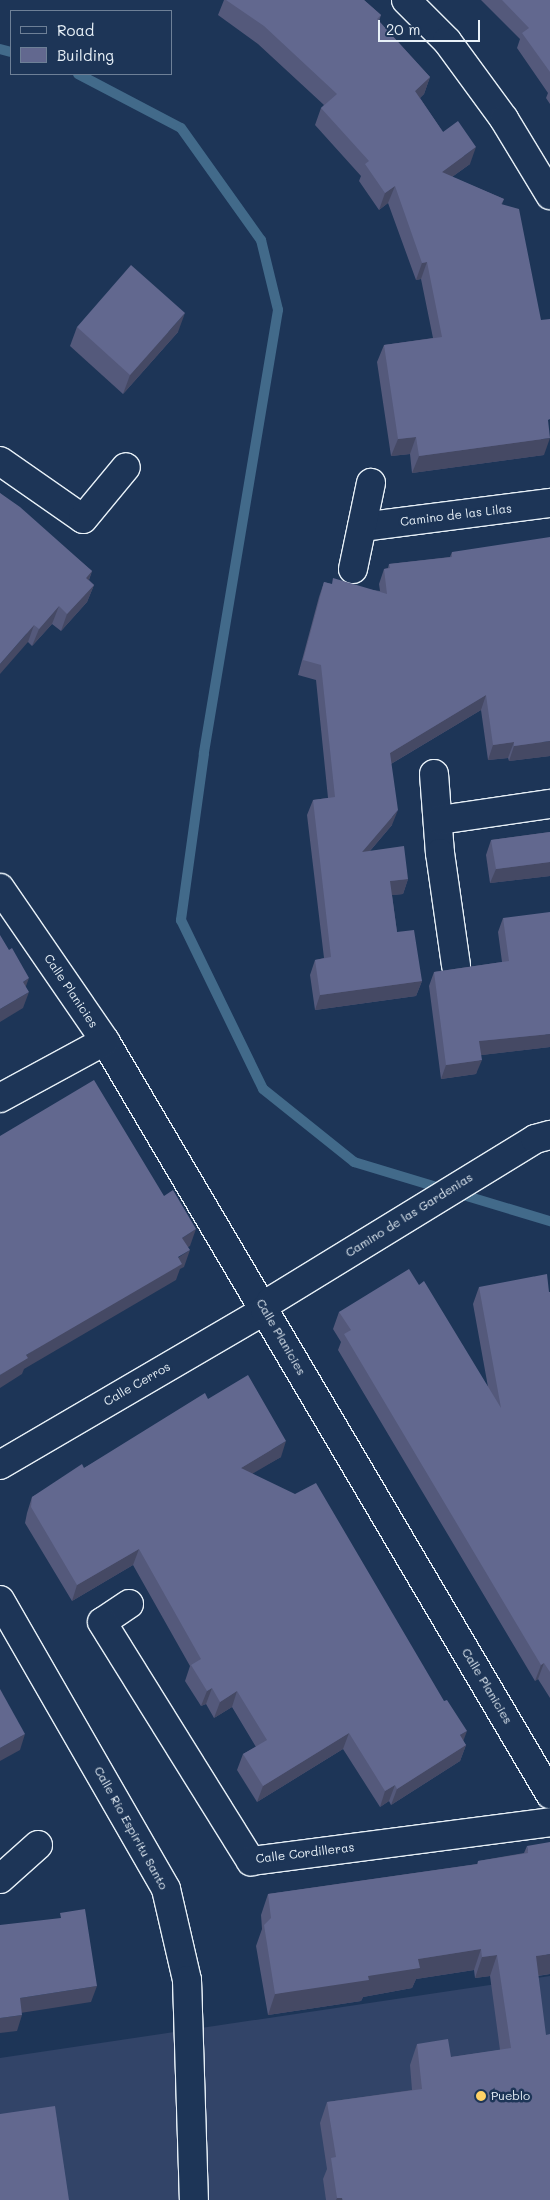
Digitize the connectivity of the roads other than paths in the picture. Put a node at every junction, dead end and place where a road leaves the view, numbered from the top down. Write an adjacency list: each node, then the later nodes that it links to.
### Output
1 (406, 0): 2 (street)
2 (550, 195)
3 (0, 461): 4 (street)
4 (126, 467)
5 (371, 484): 7 (street)
6 (550, 504): 7 (street, Camino de las Lilas)
7 (362, 527): 8 (street)
8 (353, 569)
9 (434, 774): 11 (street)
10 (550, 804): 11 (street)
11 (440, 820): 13 (street)
12 (0, 888): 14 (street, Calle Planicies)
13 (456, 966)
14 (104, 1041): 15 (street); 17 (street, Calle Planicies)
15 (0, 1098)
16 (550, 1135): 17 (street, Camino de las Gardenias)
17 (268, 1305): 18 (street, Calle Cerros); 21 (street, Calle Planicies)
18 (0, 1465)
19 (0, 1600): 25 (street, Calle Río Espíritu Santo)
20 (129, 1604): 22 (street, Calle Cordilleras)
21 (550, 1794)
22 (550, 1822)
23 (38, 1845): 24 (street)
24 (0, 1878)
25 (194, 2200)

